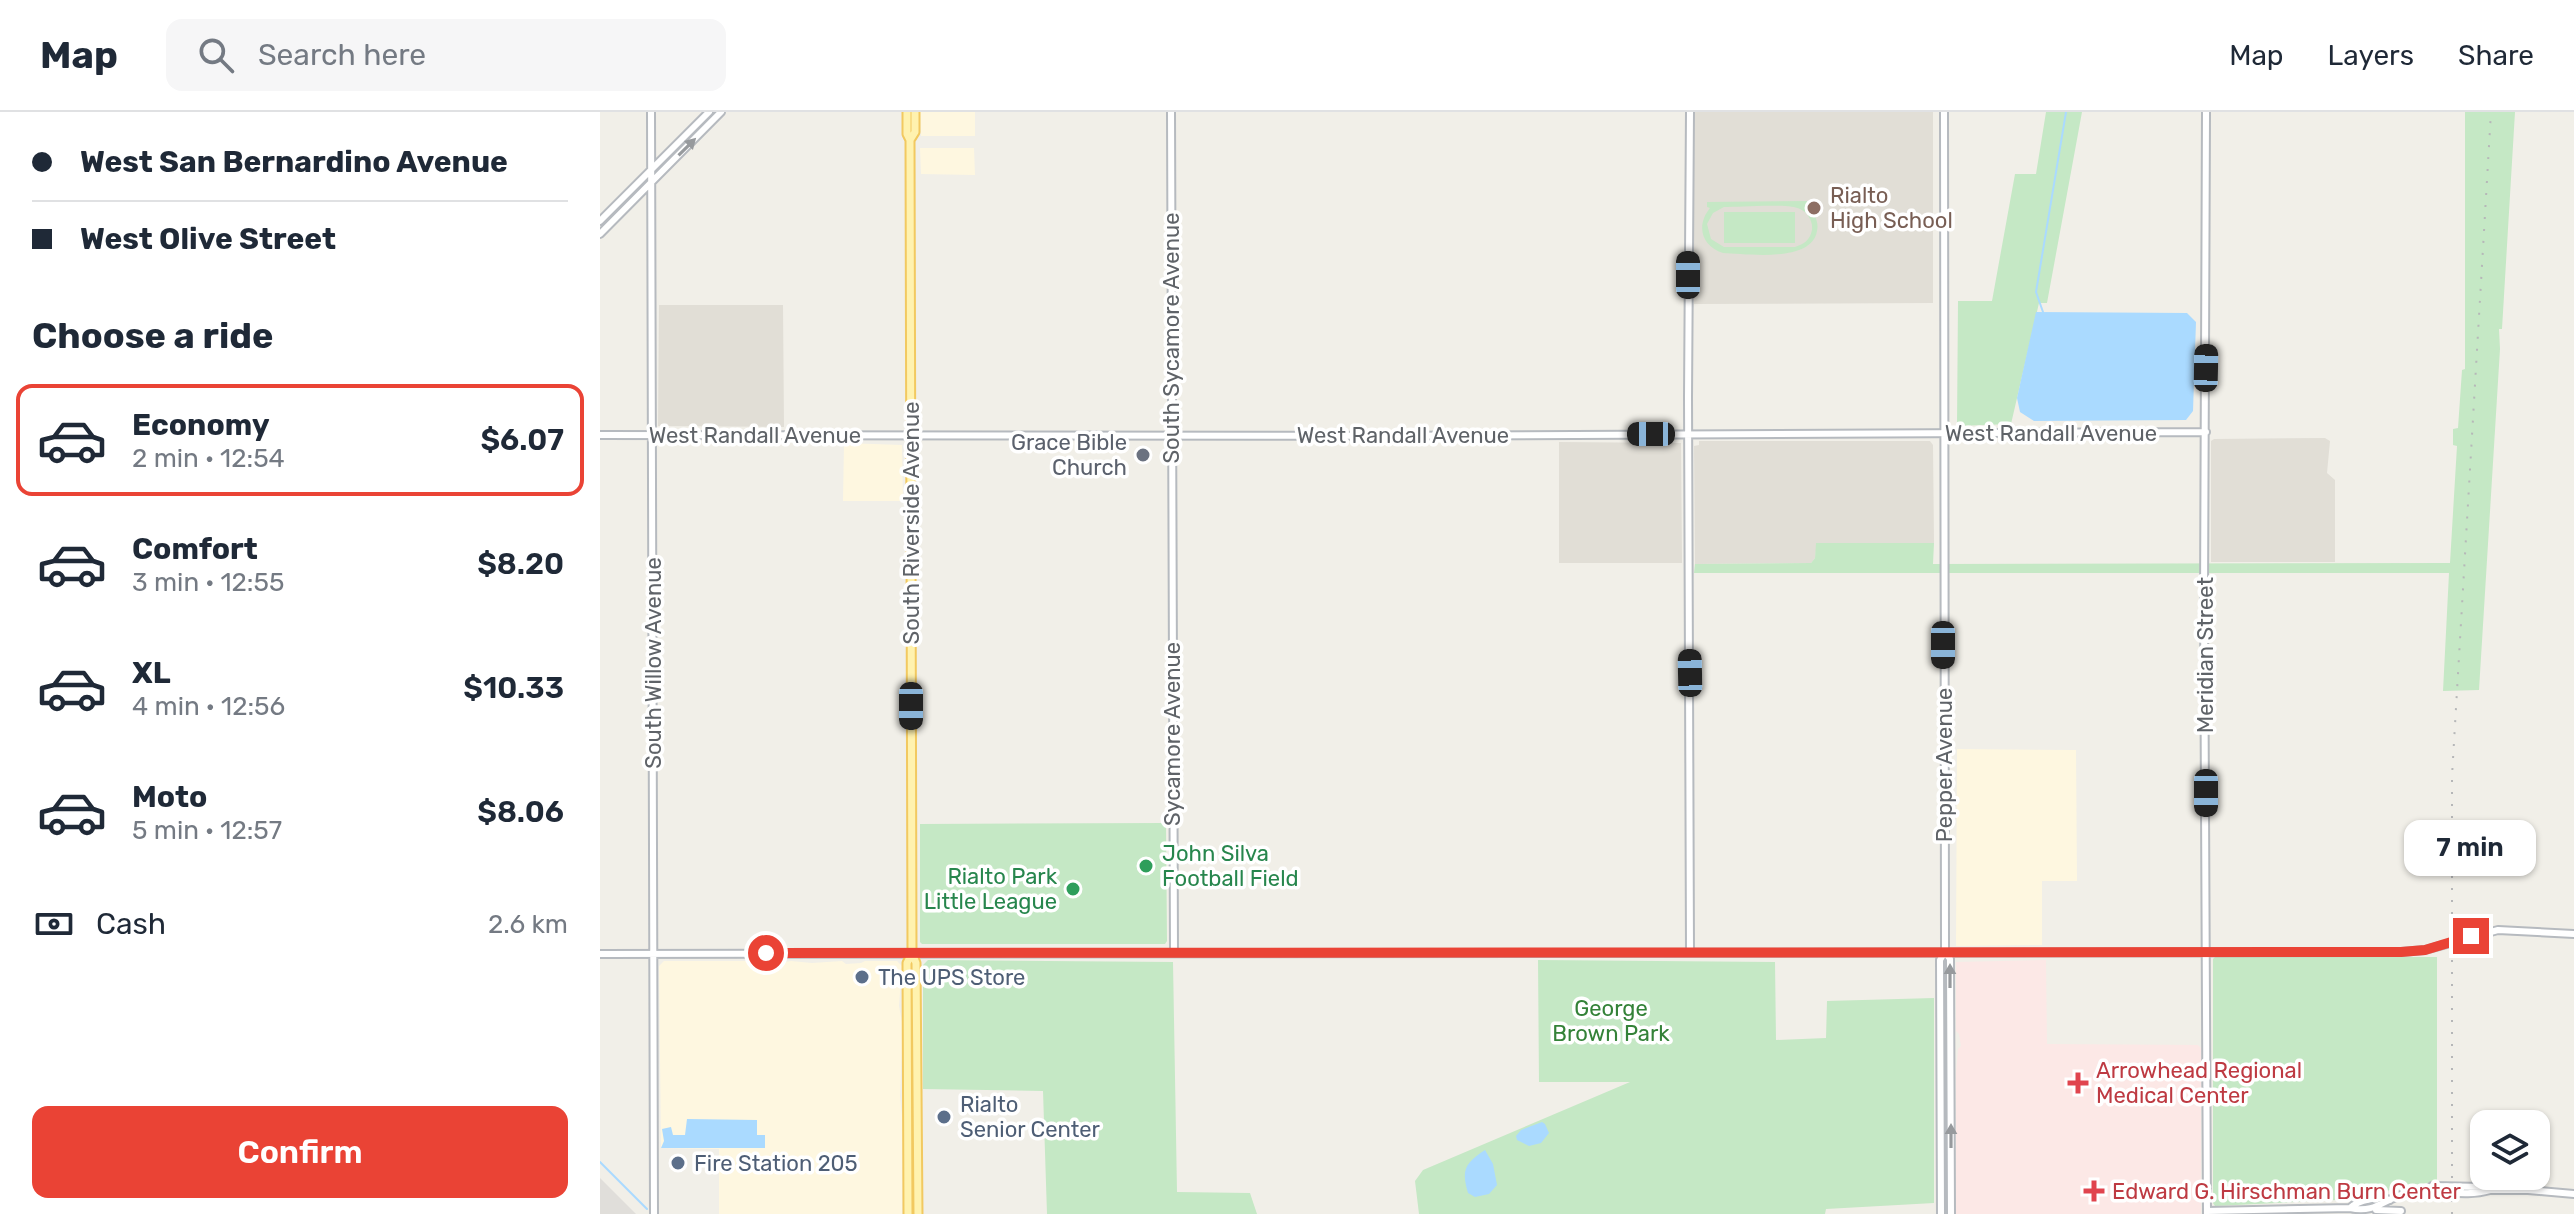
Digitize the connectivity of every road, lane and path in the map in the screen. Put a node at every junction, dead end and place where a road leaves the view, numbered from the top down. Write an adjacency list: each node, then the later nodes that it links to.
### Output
1 (651, 112): 11 (street, South Willow Avenue)
2 (709, 112): 11 (street)
3 (721, 112): 12 (street, one-way to 3)
4 (907, 112): 10 (main road, South Riverside Avenue)
5 (915, 112): 10 (main road, South Riverside Avenue)
6 (1171, 112): 17 (street, South Sycamore Avenue)
7 (1690, 112): 18 (street)
8 (1944, 112): 16 (street, Pepper Avenue)
9 (2206, 112): 15 (street, Meridian Street)
10 (910, 140): 21 (main road, South Riverside Avenue)
11 (652, 169): 12 (street, South Willow Avenue); 13 (street)
12 (652, 182): 14 (street); 20 (street, South Willow Avenue)
13 (600, 221)
14 (600, 234)
15 (2206, 432): 16 (street, West Randall Avenue); 26 (street, Meridian Street)
16 (1943, 433): 18 (street, West Randall Avenue); 25 (street, Pepper Avenue)
17 (1171, 434): 18 (street, West Randall Avenue); 21 (street, West Randall Avenue); 22 (street, South Sycamore Avenue)
18 (1688, 434): 28 (street)
19 (600, 435): 20 (street, West Randall Avenue)
20 (653, 435): 21 (street, West Randall Avenue); 30 (street, South Willow Avenue)
21 (911, 436): 27 (main road, South Riverside Avenue)
22 (1172, 564): 24 (street, Sycamore Avenue)
23 (2574, 934): 26 (street)
24 (1174, 952): 27 (street); 28 (street)
25 (1945, 952): 26 (street); 28 (street); 39 (street, Pepper Avenue); 40 (street, Pepper Avenue, one-way to 25)
26 (2207, 952): 37 (street, Meridian Street)
27 (912, 953): 30 (street); 36 (main road, South Riverside Avenue)
28 (1690, 953)
29 (600, 954): 30 (street)
30 (653, 954): 38 (street, South Willow Avenue)
31 (2574, 1194): 32 (street)
32 (2390, 1200): 33 (street); 34 (street)
33 (2350, 1208): 34 (street); 37 (street)
34 (2373, 1210): 35 (street)
35 (2401, 1211)
36 (912, 1212)
37 (2207, 1212)
38 (654, 1214)
39 (1941, 1214)
40 (1951, 1214)

